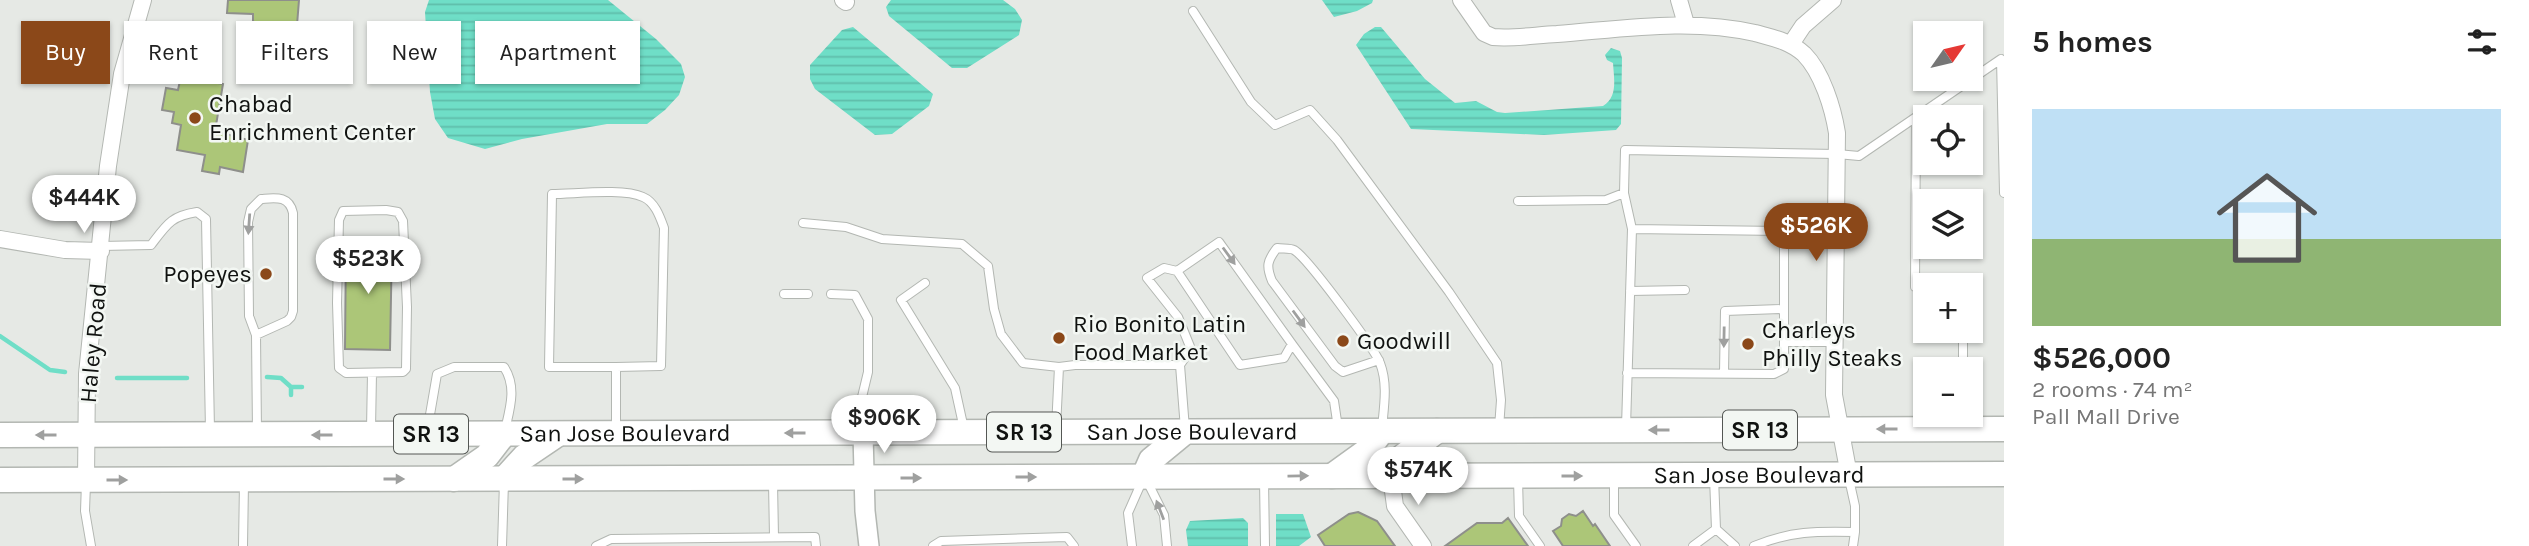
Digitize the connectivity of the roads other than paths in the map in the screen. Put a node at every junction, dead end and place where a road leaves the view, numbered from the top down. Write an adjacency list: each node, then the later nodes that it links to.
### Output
1 (143, 0): 20 (street, Haley Road)
2 (1461, 0): 6 (street)
3 (1679, 0): 6 (street)
4 (1833, 0): 7 (street)
5 (1193, 11): 47 (lane)
6 (1686, 24): 7 (street)
7 (1791, 44): 10 (street)
8 (1934, 105): 13 (lane)
9 (1913, 119): 10 (lane)
10 (1837, 153): 12 (lane); 17 (street)
11 (1916, 175): 22 (lane)
12 (1624, 193): 14 (lane); 16 (lane)
13 (2004, 193)
14 (1518, 201)
15 (803, 223): 37 (lane)
16 (1632, 229): 18 (lane); 25 (lane)
17 (1835, 230): 18 (lane); 32 (street)
18 (1784, 232): 29 (lane)
19 (0, 239): 20 (street)
20 (101, 248): 56 (street, Haley Road); 57 (lane)
21 (1177, 271): 33 (lane); 33 (lane, one-way to 33); 35 (lane)
22 (1915, 273)
23 (925, 283): 48 (lane)
24 (1685, 290): 25 (lane)
25 (1630, 291): 39 (lane)
26 (784, 294): 27 (lane)
27 (808, 294)
28 (831, 294): 53 (lane)
29 (1783, 309): 31 (lane); 40 (lane, one-way to 40)
30 (256, 335): 30 (lane, one-way to 30); 58 (lane)
31 (1784, 342): 32 (lane); 40 (lane)
32 (1833, 342): 43 (street)
33 (1292, 344): 44 (lane)
34 (1379, 360): 34 (lane, one-way to 34); 45 (lane)
35 (1180, 365): 37 (lane); 50 (lane)
36 (616, 367): 36 (lane); 52 (lane)
37 (1059, 367): 49 (lane)
38 (372, 373): 38 (lane); 59 (lane)
39 (1627, 373): 40 (lane); 42 (lane)
40 (1724, 373)
41 (2004, 429): 43 (main road, San Jose Boulevard / SR 13, one-way to 43)
42 (1625, 430): 43 (main road, San Jose Boulevard / SR 13, one-way to 42); 47 (main road, San Jose Boulevard / SR 13)
43 (1841, 430): 63 (street)
44 (1339, 431): 45 (main road, San Jose Boulevard / SR 13); 50 (main road, San Jose Boulevard / SR 13)
45 (1382, 431): 46 (main road, San Jose Boulevard / SR 13); 65 (main road)
46 (1437, 431): 47 (main road, San Jose Boulevard / SR 13); 66 (main road)
47 (1499, 431)
48 (965, 432): 49 (main road, San Jose Boulevard / SR 13); 53 (main road, San Jose Boulevard / SR 13)
49 (1055, 432): 50 (main road, San Jose Boulevard / SR 13)
50 (1185, 432): 64 (main road)
51 (558, 433): 52 (main road, San Jose Boulevard / SR 13); 54 (main road, San Jose Boulevard / SR 13); 72 (main road)
52 (617, 433): 53 (main road, San Jose Boulevard / SR 13, one-way to 52)
53 (863, 433): 70 (street)
54 (504, 434): 60 (main road, San Jose Boulevard / SR 13); 60 (lane); 71 (main road)
55 (0, 435): 56 (main road, San Jose Boulevard / SR 13, one-way to 55)
56 (86, 435): 57 (main road, San Jose Boulevard / SR 13); 75 (street, Haley Road)
57 (210, 435): 58 (main road, San Jose Boulevard / SR 13)
58 (257, 435): 59 (main road, San Jose Boulevard / SR 13, one-way to 58)
59 (371, 435): 60 (main road, San Jose Boulevard / SR 13)
60 (427, 435)
61 (2004, 474): 63 (main road, San Jose Boulevard / SR 13)
62 (1714, 475): 63 (main road, San Jose Boulevard / SR 13); 68 (main road, San Jose Boulevard / SR 13); 77 (lane)
63 (1849, 475): 78 (lane)
64 (1144, 476): 69 (main road, San Jose Boulevard / SR 13); 70 (main road, San Jose Boulevard / SR 13, one-way to 64); 89 (lane); 90 (lane, one-way to 64)
65 (1332, 476): 66 (main road, San Jose Boulevard / SR 13); 69 (main road, San Jose Boulevard / SR 13, one-way to 65)
66 (1391, 476): 67 (main road, San Jose Boulevard / SR 13); 92 (street)
67 (1518, 476): 68 (main road, San Jose Boulevard / SR 13, one-way to 68); 93 (lane)
68 (1614, 476): 94 (lane)
69 (1264, 477): 91 (lane)
70 (864, 478): 73 (main road, San Jose Boulevard / SR 13); 86 (street)
71 (454, 479): 72 (main road, San Jose Boulevard / SR 13); 76 (main road, San Jose Boulevard / SR 13, one-way to 71)
72 (504, 479): 73 (main road, San Jose Boulevard / SR 13, one-way to 73); 83 (lane)
73 (773, 479): 79 (lane)
74 (0, 480): 75 (main road, San Jose Boulevard / SR 13)
75 (86, 480): 76 (main road, San Jose Boulevard / SR 13, one-way to 76); 81 (lane)
76 (244, 480): 82 (lane)
77 (1716, 529): 95 (lane); 96 (lane)
78 (1856, 532): 97 (lane); 98 (lane)
79 (774, 537): 80 (lane); 85 (lane)
80 (702, 542): 84 (lane)
81 (91, 546)
82 (243, 546)
83 (502, 546)
84 (596, 546)
85 (816, 546)
86 (869, 546)
87 (933, 546): 88 (lane)
88 (1074, 546)
89 (1132, 546)
90 (1167, 546)
91 (1265, 546)
92 (1423, 546)
93 (1540, 546)
94 (1636, 546)
95 (1693, 546)
96 (1735, 546)
97 (1754, 546)
98 (1853, 546)

